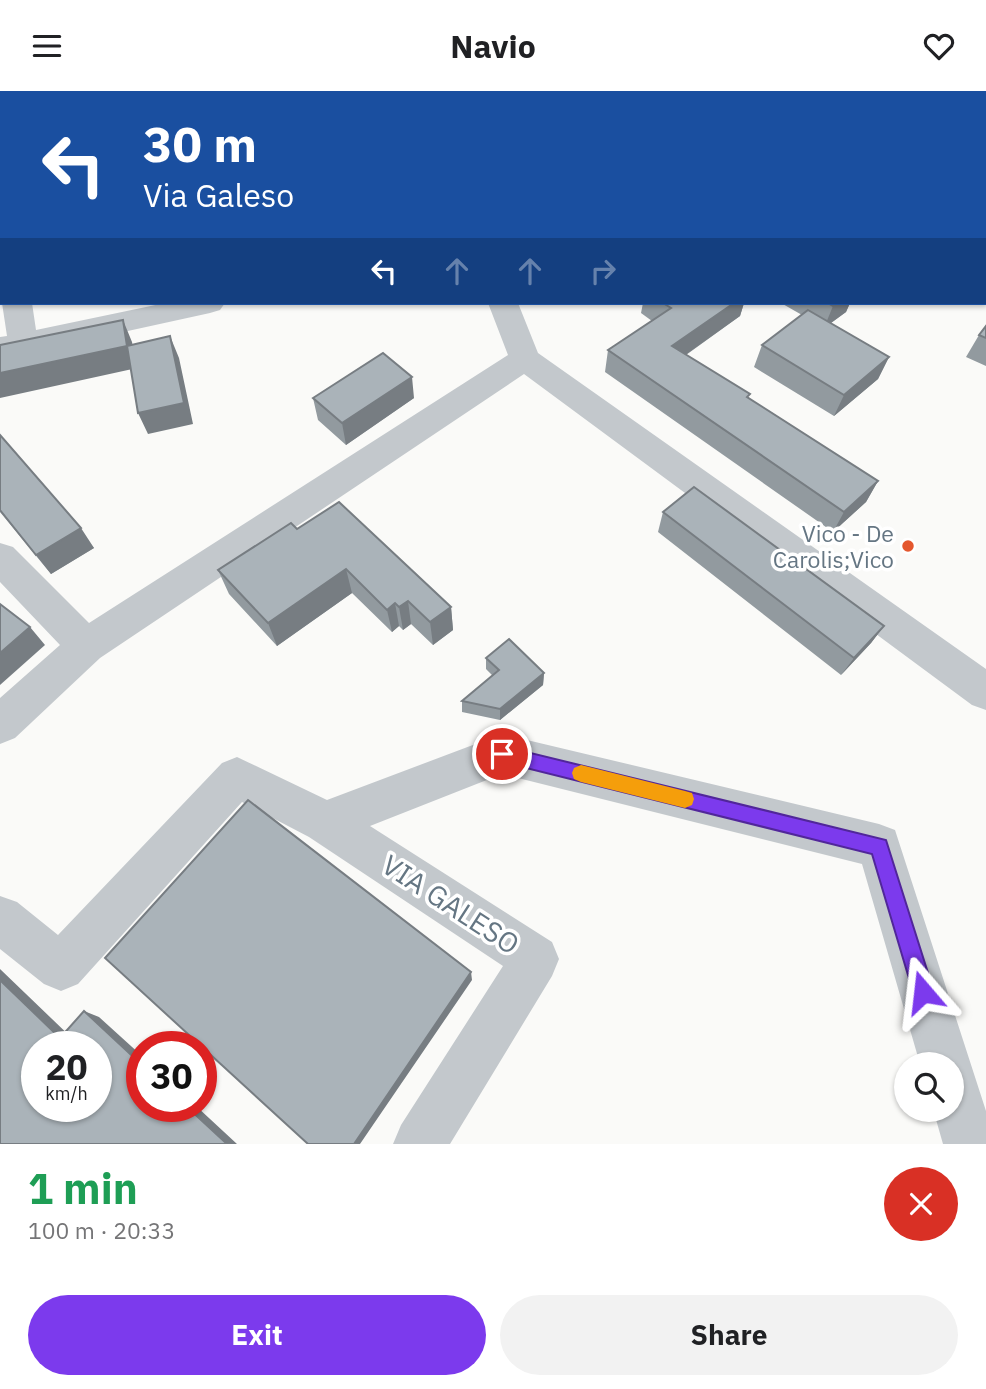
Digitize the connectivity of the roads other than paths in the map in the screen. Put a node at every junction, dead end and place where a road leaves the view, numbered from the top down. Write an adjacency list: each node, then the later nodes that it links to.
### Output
1 (18, 305): 4 (street)
2 (201, 305): 4 (street)
3 (504, 305): 5 (street)
4 (12, 345)
5 (525, 359): 7 (street); 8 (street)
6 (0, 558): 7 (street)
7 (86, 646): 9 (street)
8 (986, 692)
9 (0, 725)
10 (325, 822): 11 (street, VIA GALESO); 12 (street); 14 (street, VIA GALESO)
11 (0, 919)
12 (942, 1052)
13 (963, 1122): 15 (street)
14 (420, 1144)
15 (970, 1144)

